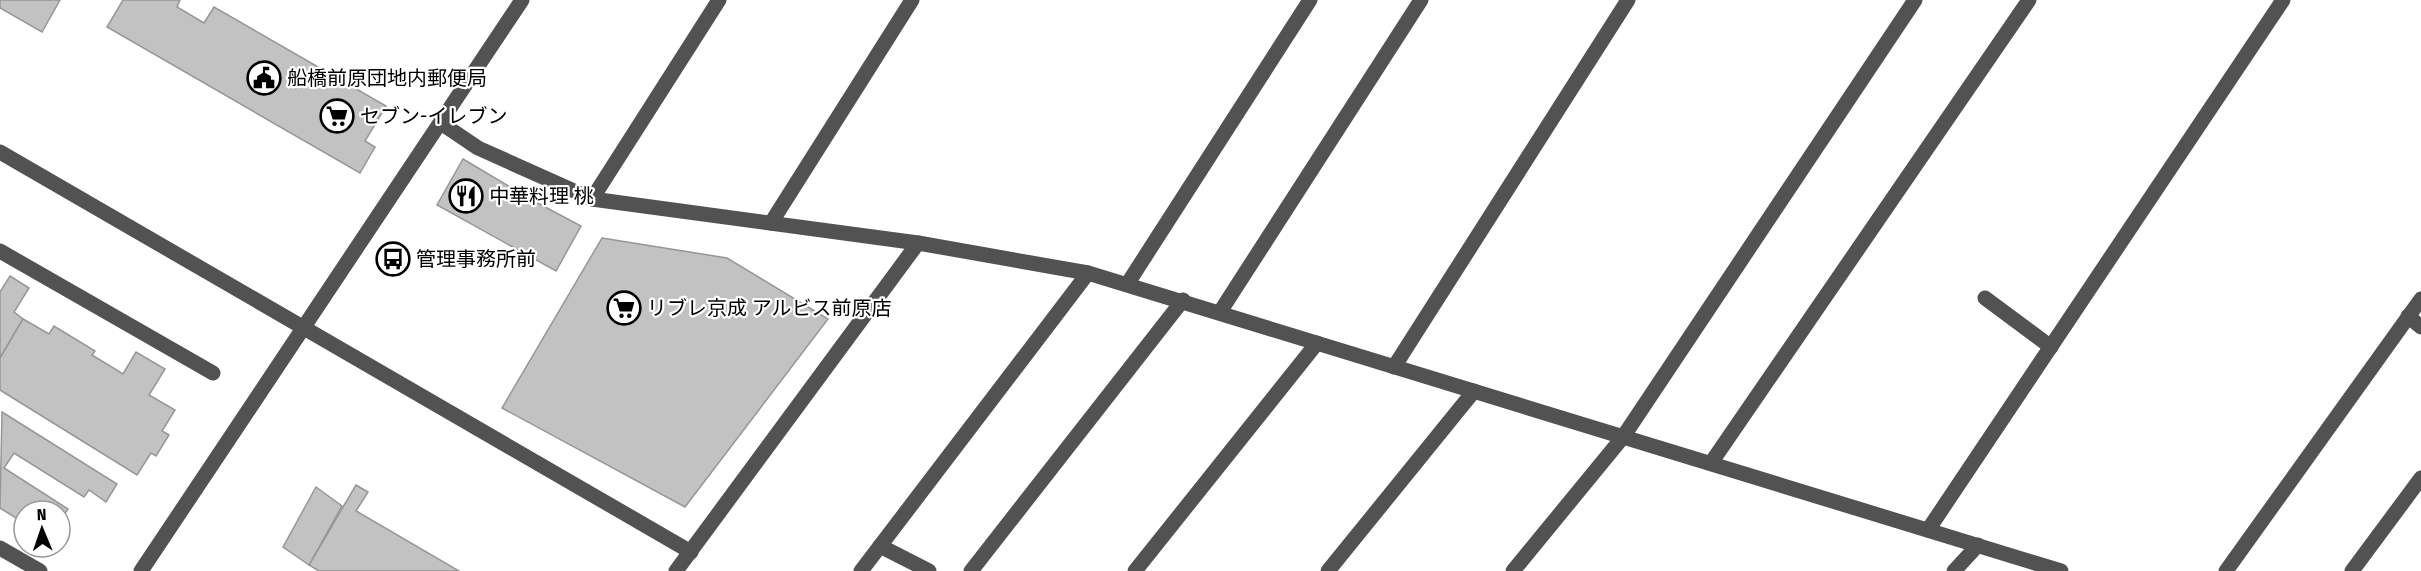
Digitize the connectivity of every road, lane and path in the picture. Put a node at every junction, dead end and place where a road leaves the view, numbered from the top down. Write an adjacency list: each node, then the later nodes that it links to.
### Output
1 (522, 0): 10 (street)
2 (719, 0): 12 (street)
3 (912, 0): 13 (street)
4 (1310, 0): 17 (street)
5 (1421, 0): 21 (street)
6 (1628, 0): 27 (street)
7 (1915, 0): 30 (street)
8 (2029, 0): 31 (street)
9 (2283, 0): 26 (street)
10 (441, 123): 12 (street); 24 (street)
11 (0, 152): 24 (street)
12 (592, 199): 13 (street)
13 (771, 223): 14 (street)
14 (918, 243): 16 (street); 37 (street)
15 (0, 251): 28 (street)
16 (1088, 273): 17 (street); 35 (street)
17 (1128, 283): 20 (street)
18 (1985, 298): 26 (street)
19 (2421, 299): 22 (street)
20 (1183, 300): 21 (street); 43 (street)
21 (1220, 312): 25 (street)
22 (2408, 316): 23 (street); 49 (street)
23 (2421, 327)
24 (304, 329): 37 (street); 39 (street)
25 (1317, 343): 27 (street); 44 (street)
26 (2050, 347): 33 (street)
27 (1394, 367): 29 (street)
28 (213, 373)
29 (1474, 391): 30 (street); 45 (street)
30 (1623, 437): 31 (street); 46 (street)
31 (1710, 463): 33 (street)
32 (2421, 478): 50 (street)
33 (1928, 530): 34 (street)
34 (1978, 545): 47 (street); 48 (street)
35 (880, 546): 41 (street); 42 (street)
36 (0, 548): 38 (street)
37 (691, 552): 40 (street)
38 (40, 571)
39 (141, 571)
40 (676, 571)
41 (861, 571)
42 (929, 571)
43 (971, 571)
44 (1135, 571)
45 (1328, 571)
46 (1513, 571)
47 (1954, 571)
48 (2061, 571)
49 (2226, 571)
50 (2352, 571)

